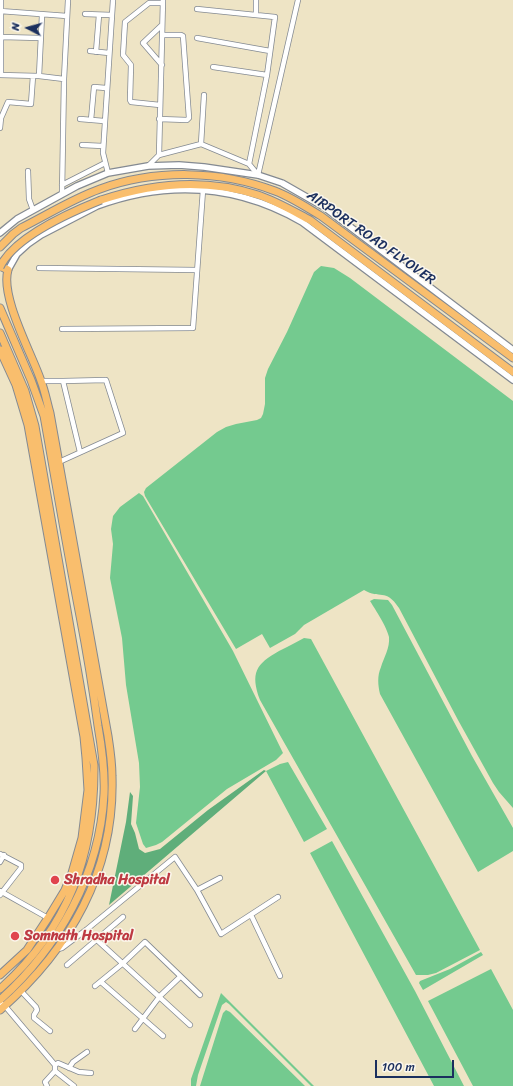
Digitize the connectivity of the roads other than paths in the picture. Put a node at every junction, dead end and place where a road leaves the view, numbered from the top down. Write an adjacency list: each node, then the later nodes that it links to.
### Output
1 (1, 0): 9 (street)
2 (68, 0): 15 (street)
3 (113, 0): 14 (street)
4 (256, 0): 11 (street)
5 (298, 0): 48 (street)
6 (148, 1): 7 (street); 33 (street)
7 (163, 2): 16 (street)
8 (197, 9): 11 (street)
9 (0, 11): 12 (street); 18 (street)
10 (85, 14): 13 (street)
11 (256, 14): 21 (street)
12 (42, 15): 15 (street); 19 (street)
13 (99, 15): 14 (street); 23 (street)
14 (112, 15): 24 (street)
15 (67, 16): 30 (street)
16 (162, 25): 17 (street); 25 (street)
17 (162, 35): 25 (street); 35 (street)
18 (1, 37): 19 (street); 27 (street)
19 (40, 38): 29 (street)
20 (197, 38): 21 (street)
21 (270, 50): 28 (street)
22 (90, 51): 23 (street)
23 (96, 52): 24 (street)
24 (109, 53): 31 (street)
25 (162, 65): 33 (street)
26 (213, 67): 28 (street)
27 (1, 75): 29 (street)
28 (267, 75): 44 (street)
29 (36, 76): 30 (street); 38 (street)
30 (64, 79): 49 (street)
31 (106, 88): 36 (street); 37 (street)
32 (204, 95): 39 (street)
33 (160, 105): 35 (street)
34 (80, 119): 36 (street)
35 (159, 119): 42 (street)
36 (91, 120): 37 (street)
37 (104, 121): 41 (street)
38 (0, 128)
39 (202, 144): 42 (street); 44 (street)
40 (82, 145): 41 (street)
41 (103, 146): 43 (street)
42 (159, 155): 45 (street)
43 (105, 163): 47 (street); 49 (street)
44 (249, 164): 48 (street)
45 (148, 166): 47 (street); 48 (street)
46 (28, 171): 53 (street)
47 (108, 173): 52 (street)
48 (258, 175): 64 (street)
49 (62, 186): 52 (street)
50 (203, 190): 51 (street); 58 (street); 59 (street)
51 (235, 192): 56 (main road, bridge); 66 (main road); 67 (street)
52 (62, 194): 53 (street)
53 (33, 210): 54 (street)
54 (0, 232)
55 (0, 247): 65 (main road, AIRPORT ROAD FLYOVER)
56 (0, 267): 59 (main road)
57 (39, 268): 58 (street)
58 (197, 270): 61 (street)
59 (5, 272): 68 (main road)
60 (0, 308): 72 (main road)
61 (62, 329)
62 (0, 333): 70 (main road)
63 (0, 350): 70 (main road)
64 (513, 350)
65 (513, 358)
66 (513, 372)
67 (513, 380)
68 (42, 381): 69 (street); 72 (main road)
69 (64, 381): 71 (street); 71 (street)
70 (36, 451): 81 (main road); 92 (main road)
71 (80, 452): 72 (street)
72 (56, 460): 84 (main road); 96 (main road)
73 (2, 855): 74 (street); 77 (street)
74 (0, 862)
75 (220, 878): 76 (street)
76 (197, 890): 79 (street); 82 (street)
77 (1, 892): 81 (street)
78 (278, 897): 79 (street)
79 (251, 915): 88 (street)
80 (123, 917): 83 (street)
81 (48, 918): 87 (main road)
82 (86, 930): 83 (street); 84 (street)
83 (97, 940): 85 (street); 86 (street)
84 (58, 949): 93 (main road)
85 (122, 964): 89 (street); 90 (street); 95 (street)
86 (67, 965)
87 (0, 975)
88 (280, 976)
89 (180, 977): 94 (street); 95 (street)
90 (101, 982): 91 (street); 97 (street)
91 (95, 986)
92 (0, 989)
93 (21, 991): 96 (main road); 100 (street)
94 (200, 995)
95 (160, 996): 97 (street); 98 (street)
96 (1, 1005): 103 (street)
97 (143, 1019): 99 (street); 101 (street)
98 (190, 1025)
99 (135, 1029)
100 (50, 1031)
101 (163, 1036)
102 (87, 1052): 104 (street)
103 (55, 1068): 104 (street); 106 (street); 107 (street)
104 (69, 1068): 105 (street)
105 (91, 1073)
106 (46, 1086)
107 (74, 1086)

